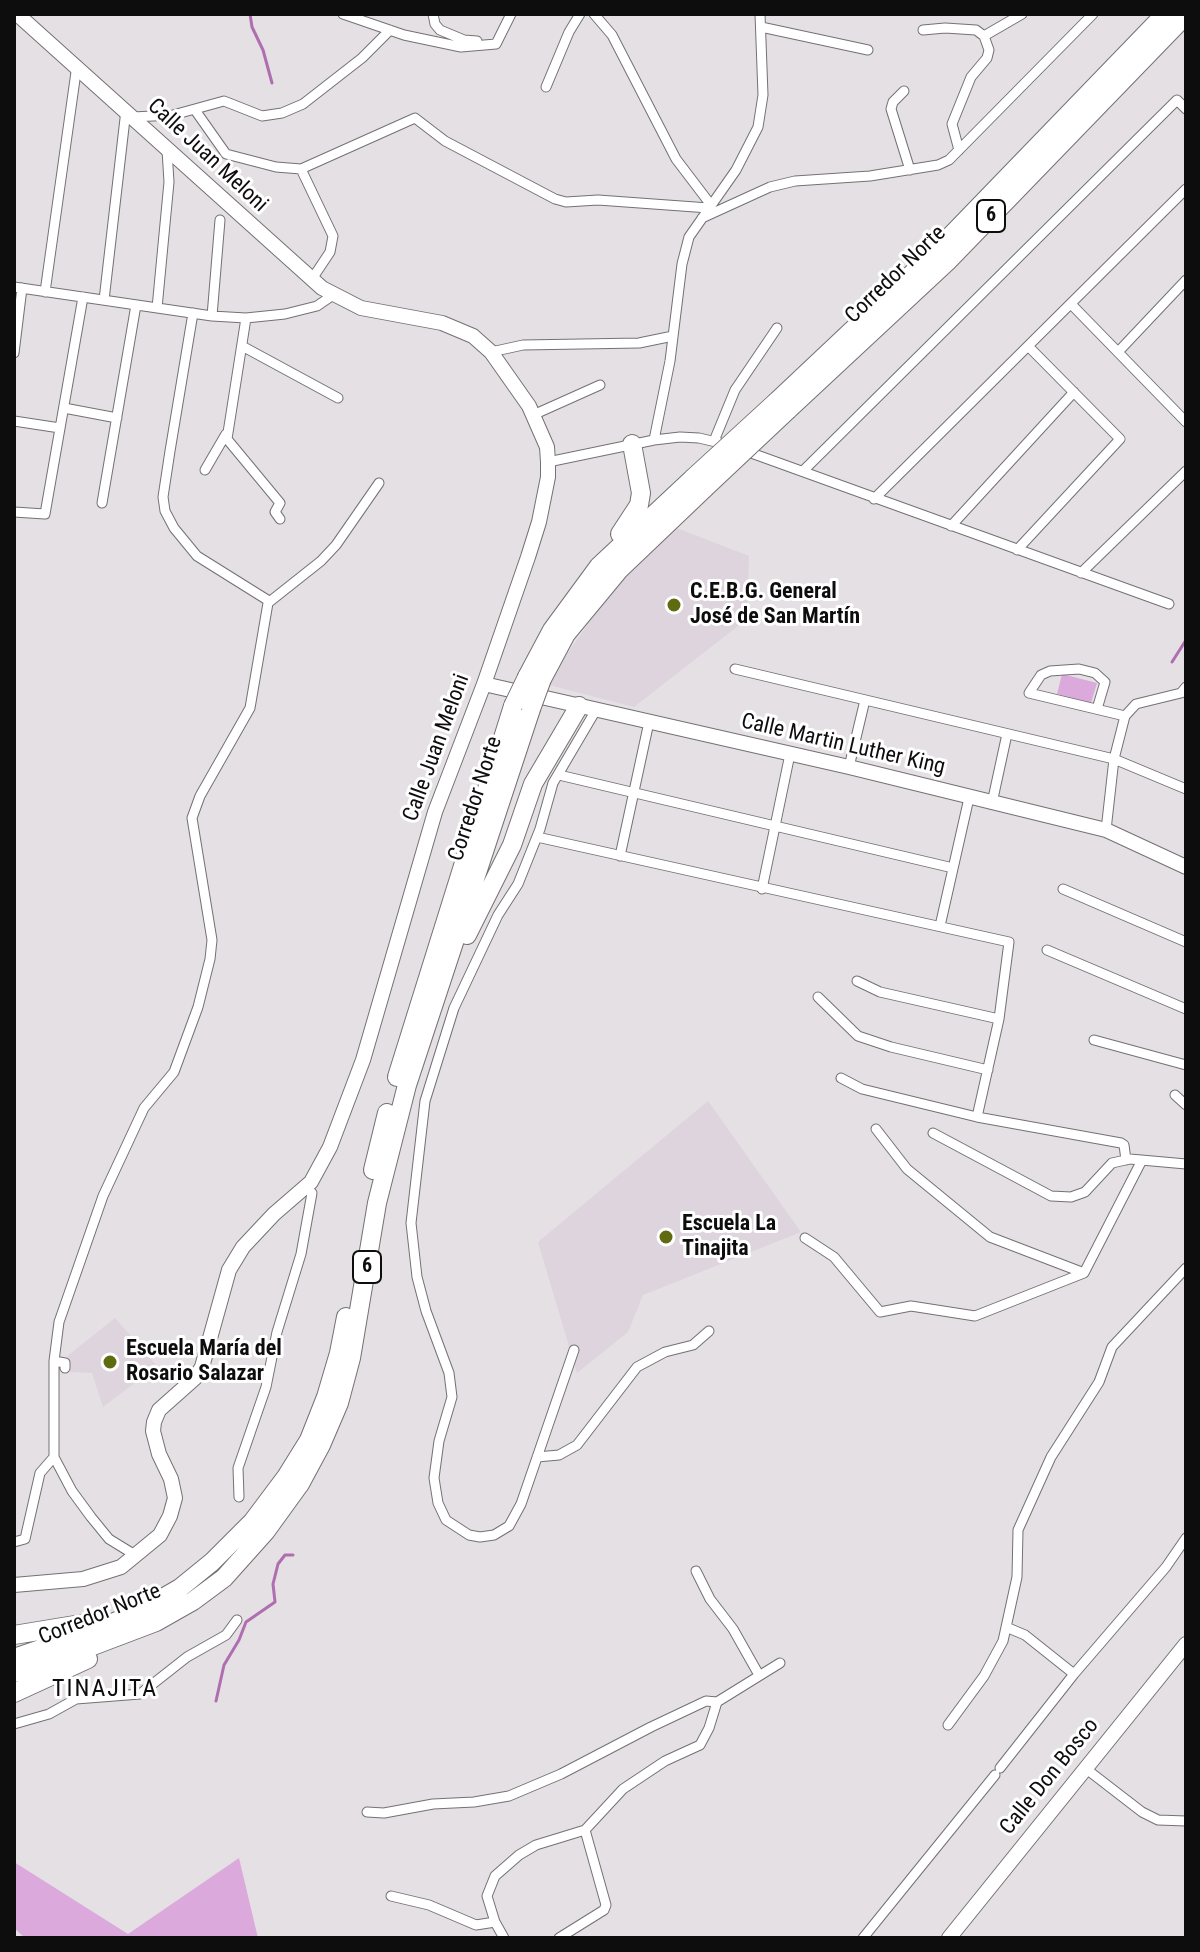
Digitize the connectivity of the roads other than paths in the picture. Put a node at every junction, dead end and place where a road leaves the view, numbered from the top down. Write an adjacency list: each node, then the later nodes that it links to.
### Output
1 (17, 14): 18 (main road, Calle Juan Meloni)
2 (343, 14): 13 (street)
3 (433, 14): 16 (street)
4 (511, 14): 16 (street)
5 (580, 14): 19 (street)
6 (594, 14): 29 (street)
7 (760, 14): 12 (street)
8 (1022, 14): 15 (street)
9 (1093, 14): 25 (street)
10 (1165, 14): 55 (highway, Corredor Norte / 6)
11 (1186, 15): 55 (highway, Corredor Norte / 6)
12 (761, 27): 17 (street); 29 (street)
13 (390, 30): 16 (street); 22 (street)
14 (923, 30): 15 (street)
15 (984, 36): 25 (street)
16 (496, 44)
17 (868, 50)
18 (77, 65): 23 (main road, Calle Juan Meloni); 35 (street)
19 (546, 87)
20 (904, 91): 27 (street)
21 (1186, 109): 68 (street)
22 (195, 110): 23 (street); 26 (street)
23 (129, 113): 24 (main road, Calle Juan Meloni); 38 (street)
24 (167, 150): 32 (main road, Calle Juan Meloni); 41 (street)
25 (959, 150): 27 (street)
26 (301, 169): 29 (street); 32 (street)
27 (910, 170): 30 (street)
28 (1185, 192): 39 (street)
29 (710, 206): 30 (street)
30 (702, 218): 46 (street)
31 (220, 220): 43 (street)
32 (312, 279): 36 (main road, Calle Juan Meloni)
33 (1184, 286): 50 (street)
34 (18, 288): 35 (street); 51 (street)
35 (45, 292): 37 (street)
36 (333, 295): 44 (street); 49 (main road, Calle Juan Meloni)
37 (83, 297): 38 (street); 56 (street)
38 (104, 300): 40 (street)
39 (1071, 304): 48 (street); 50 (street)
40 (136, 305): 41 (street); 58 (street)
41 (157, 308): 42 (street)
42 (193, 313): 43 (street); 80 (street)
43 (212, 316): 44 (street)
44 (246, 318): 47 (street)
45 (777, 328): 64 (street)
46 (673, 336): 49 (street); 63 (street)
47 (242, 346): 54 (street); 62 (street)
48 (1028, 346): 53 (street); 72 (street)
49 (491, 352): 57 (main road, Calle Juan Meloni)
50 (1118, 352): 60 (street)
51 (14, 353)
52 (600, 385): 57 (street)
53 (1074, 392): 76 (street); 77 (street)
54 (338, 398)
55 (783, 405): 71 (highway, Corredor Norte / 6, bridge)
56 (64, 408): 58 (street); 61 (street)
57 (533, 415): 66 (main road, Calle Juan Meloni)
58 (117, 418): 73 (street)
59 (14, 421): 61 (street)
60 (1186, 422)
61 (60, 428): 74 (street)
62 (228, 431): 67 (street); 75 (street)
63 (654, 440): 64 (street); 65 (street)
64 (714, 441): 68 (street)
65 (632, 444): 66 (street); 78 (highway)
66 (548, 462): 84 (main road, Calle Juan Meloni)
67 (205, 470)
68 (804, 470): 72 (street)
69 (1186, 471): 79 (street)
70 (379, 483): 80 (street)
71 (699, 483): 78 (highway, Corredor Norte / 6); 83 (highway, Corredor Norte / 6)
72 (874, 499): 76 (street)
73 (102, 503)
74 (14, 512)
75 (280, 519)
76 (951, 526): 77 (street)
77 (1017, 550): 79 (street)
78 (599, 566): 83 (highway, Corredor Norte / 6)
79 (1081, 573): 81 (street)
80 (269, 601): 135 (street)
81 (1169, 604)
82 (735, 669): 86 (street)
83 (534, 678): 87 (highway, Corredor Norte / 6, bridge)
84 (484, 684): 88 (main road, Calle Martin Luther King); 129 (main road, Calle Juan Meloni)
85 (1186, 687): 90 (street)
86 (865, 700): 92 (street); 95 (street)
87 (522, 707): 113 (highway, Corredor Norte / 6); 145 (highway, Corredor Norte / 6)
88 (588, 708): 91 (main road, Calle Martin Luther King); 96 (street); 113 (highway)
89 (1097, 709): 89 (street); 90 (street)
90 (1125, 716): 94 (street)
91 (649, 722): 93 (main road, Calle Martin Luther King); 98 (street)
92 (1007, 734): 94 (street); 100 (street)
93 (790, 754): 95 (main road, Calle Martin Luther King); 101 (street)
94 (1114, 759): 97 (street); 102 (street)
95 (849, 767): 99 (main road, Calle Martin Luther King)
96 (559, 775): 98 (street); 103 (street)
97 (1186, 789)
98 (634, 793): 101 (street); 104 (street)
99 (969, 798): 100 (main road, Calle Martin Luther King); 106 (street)
100 (992, 803): 102 (main road, Calle Martin Luther King)
101 (775, 827): 106 (street); 107 (street)
102 (1106, 830): 105 (main road, Calle Martin Luther King)
103 (537, 837): 104 (street); 138 (street)
104 (620, 856): 107 (street)
105 (1186, 867)
106 (953, 868): 109 (street)
107 (762, 889): 109 (street)
108 (1063, 889): 110 (street)
109 (940, 926): 116 (street)
110 (1186, 942)
111 (1047, 950): 115 (street)
112 (857, 981): 116 (street)
113 (440, 988): 145 (highway, Corredor Norte / 6)
114 (818, 997): 119 (street)
115 (1186, 1009)
116 (999, 1019): 119 (street)
117 (1094, 1040): 118 (street)
118 (1186, 1065)
119 (988, 1070): 123 (street)
120 (841, 1078): 123 (street)
121 (1175, 1095): 122 (street)
122 (1186, 1105)
123 (977, 1117): 126 (street)
124 (876, 1129): 132 (street)
125 (933, 1133): 126 (street)
126 (1126, 1160): 127 (street)
127 (1141, 1162): 128 (street); 132 (street)
128 (1186, 1164)
129 (305, 1187): 139 (street); 142 (main road, Calle Juan Meloni)
130 (805, 1238): 132 (street)
131 (1186, 1268): 147 (street)
132 (1084, 1273)
133 (709, 1331): 138 (street)
134 (574, 1350): 138 (street)
135 (54, 1361): 136 (street); 137 (street)
136 (65, 1368)
137 (54, 1457): 141 (street); 142 (street)
138 (537, 1457)
139 (239, 1497)
140 (1186, 1538): 153 (street)
141 (14, 1542)
142 (135, 1555): 144 (main road, Calle Juan Meloni)
143 (696, 1571): 154 (street)
144 (14, 1585)
145 (149, 1616): 148 (highway); 150 (highway, Corredor Norte / 6); 152 (highway, Corredor Norte / 6); 155 (highway)
146 (237, 1620): 157 (street)
147 (1006, 1627): 153 (street); 158 (street)
148 (14, 1635)
149 (1186, 1644): 159 (main road, Calle Don Bosco)
150 (14, 1658)
151 (780, 1663): 154 (street)
152 (14, 1673)
153 (1074, 1674): 167 (street)
154 (759, 1675): 156 (street)
155 (14, 1693)
156 (717, 1702): 160 (street); 162 (street)
157 (14, 1724)
158 (948, 1725)
159 (1085, 1768): 161 (street); 168 (main road, Calle Don Bosco)
160 (367, 1812)
161 (1186, 1821)
162 (585, 1830): 164 (street); 166 (street)
163 (391, 1896): 164 (street)
164 (495, 1922): 165 (street)
165 (504, 1938)
166 (559, 1938)
167 (863, 1938)
168 (949, 1938)

